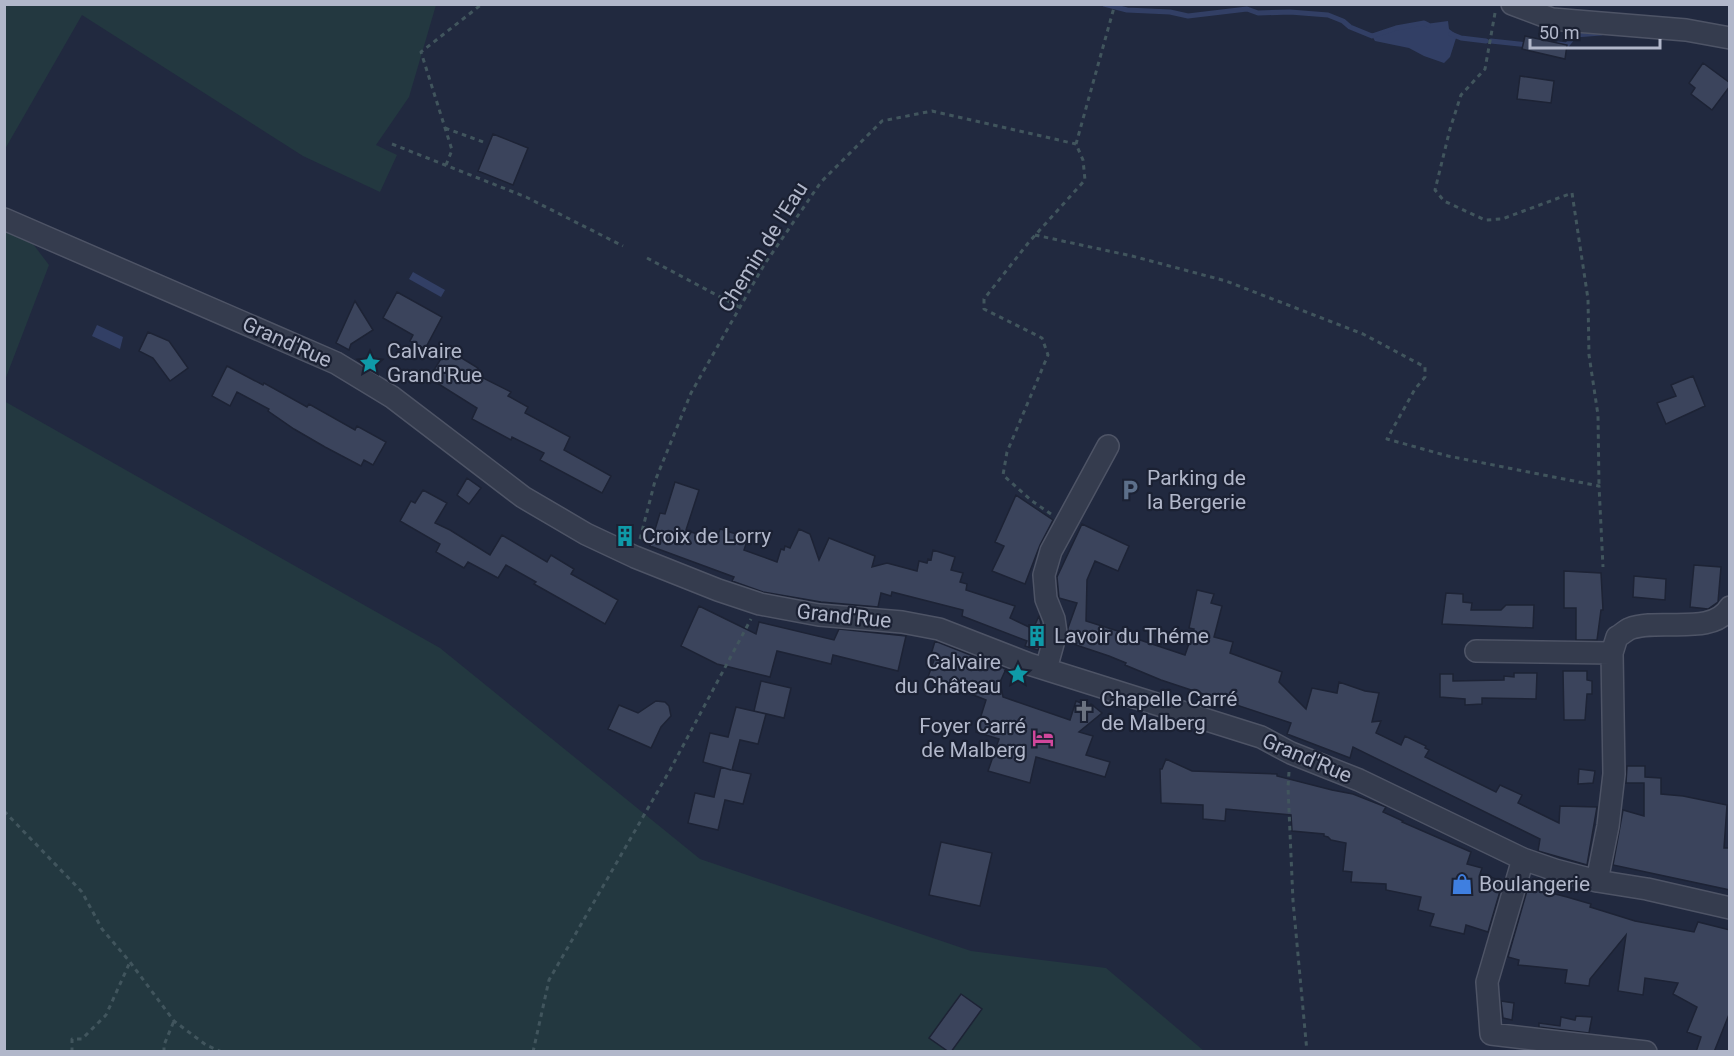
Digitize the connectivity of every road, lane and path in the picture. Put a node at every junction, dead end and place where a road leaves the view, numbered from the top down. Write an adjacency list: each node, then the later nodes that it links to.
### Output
1 (482, 4): 6 (path)
2 (1115, 4): 9 (path)
3 (1497, 4): 17 (path)
4 (1512, 4): 5 (street)
5 (1730, 38)
6 (446, 128): 7 (path); 10 (path)
7 (486, 143)
8 (392, 144): 10 (path)
9 (1076, 144): 12 (path); 15 (path, Chemin de l'Eau)
10 (446, 165): 13 (path)
11 (4, 219): 19 (street, Grand'Rue)
12 (1035, 235): 17 (path); 18 (path)
13 (622, 246)
14 (646, 258): 15 (path)
15 (741, 308): 19 (path, Chemin de l'Eau)
16 (1108, 446): 18 (street)
17 (1599, 486): 20 (path)
18 (1067, 522): 25 (street)
19 (635, 557): 21 (street, Grand'Rue)
20 (1604, 567)
21 (760, 604): 25 (street, Grand'Rue); 36 (path)
22 (1730, 607): 24 (street)
23 (1476, 651): 24 (street)
24 (1612, 653): 29 (street)
25 (1046, 669): 26 (street, Grand'Rue)
26 (1291, 753): 28 (street, Grand'Rue); 37 (path)
27 (4, 811): 31 (path)
28 (1523, 859): 29 (street, Grand'Rue); 38 (street)
29 (1597, 881): 30 (street, Grand'Rue)
30 (1730, 908)
31 (130, 962): 32 (path); 33 (path)
32 (174, 1021): 34 (path); 35 (path)
33 (72, 1052)
34 (164, 1052)
35 (222, 1052)
36 (533, 1052)
37 (1307, 1052)
38 (1646, 1052)

